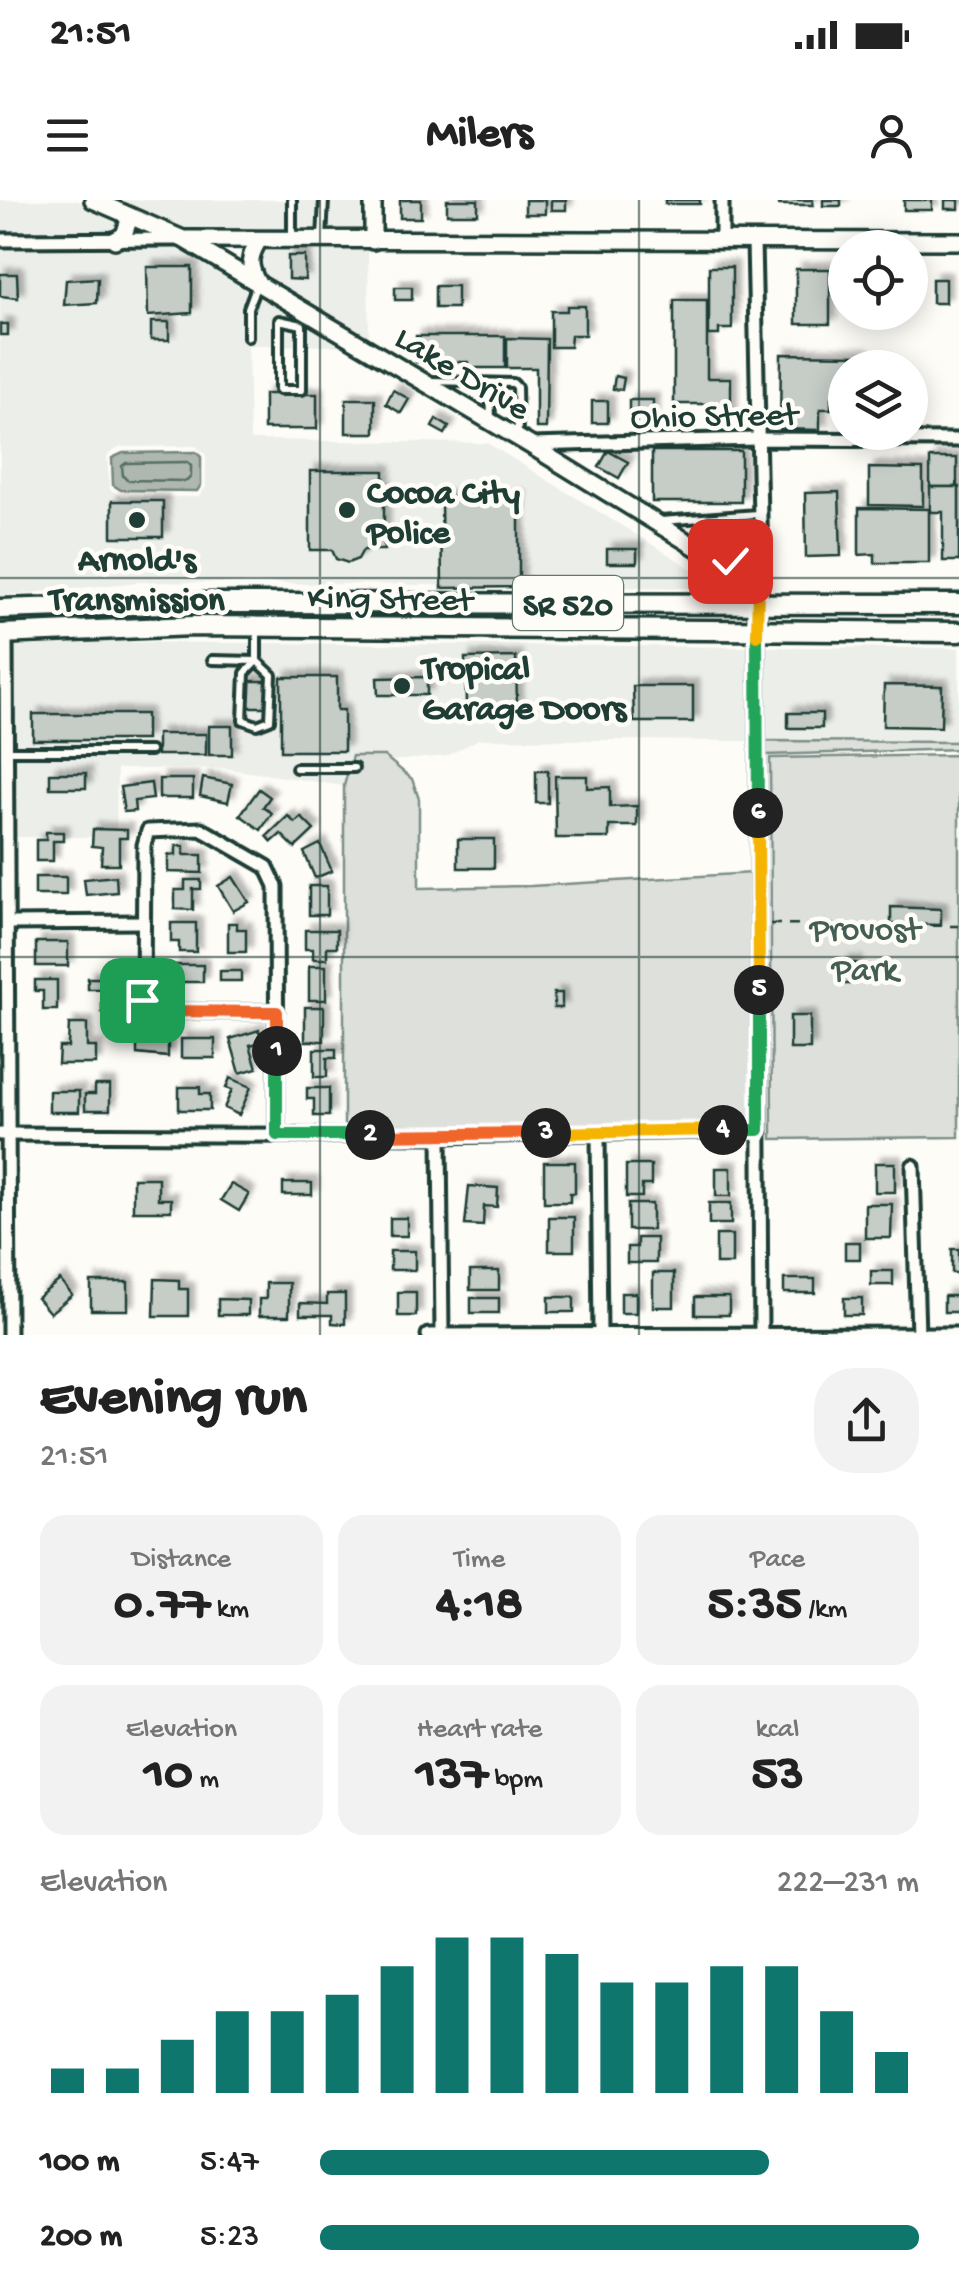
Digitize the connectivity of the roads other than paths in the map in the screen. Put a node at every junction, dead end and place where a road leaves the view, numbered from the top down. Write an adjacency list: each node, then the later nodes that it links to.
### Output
1 (93, 200): 6 (street, Lake Drive)
2 (292, 200): 11 (lane)
3 (324, 200): 12 (lane)
4 (373, 200): 13 (street)
5 (722, 200): 16 (street)
6 (123, 213): 7 (street, Lake Drive); 9 (street)
7 (183, 239): 9 (street); 10 (street); 17 (street, Lake Drive)
8 (0, 240): 9 (street)
9 (115, 240)
10 (259, 240): 11 (street); 17 (street)
11 (292, 240): 12 (street)
12 (322, 240): 13 (street)
13 (374, 241): 16 (street)
14 (754, 241): 15 (street); 16 (street); 23 (street)
15 (959, 241)
16 (722, 242)
17 (257, 283): 18 (street, Lake Drive); 19 (lane)
18 (294, 315): 18 (lane); 20 (street, Lake Drive)
19 (248, 337)
20 (422, 381): 21 (lane); 22 (street, Lake Drive)
21 (490, 383): 22 (lane); 25 (lane)
22 (491, 422): 25 (street, Lake Drive)
23 (756, 439): 24 (street, Ohio Street); 25 (street, Ohio Street); 26 (street)
24 (959, 440)
25 (524, 442): 27 (street, Lake Drive)
26 (759, 518): 27 (lane); 28 (street); 29 (street)
27 (654, 521): 28 (street, Lake Drive)
28 (714, 560): 29 (street, Lake Drive); 30 (street)
29 (758, 594): 30 (main road, King Street / SR 520); 32 (main road, King Street / SR 520); 37 (street)
30 (697, 603): 31 (main road, King Street / SR 520)
31 (254, 604): 33 (main road, King Street / SR 520); 36 (main road)
32 (959, 604)
33 (107, 607): 34 (main road, King Street / SR 520); 39 (main road)
34 (0, 609)
35 (257, 627): 36 (main road, King Street / SR 520); 37 (main road, King Street / SR 520); 41 (lane)
36 (145, 628): 39 (main road, King Street / SR 520)
37 (757, 631): 38 (main road, King Street / SR 520); 50 (street)
38 (959, 632)
39 (3, 634): 42 (street)
40 (212, 660): 41 (lane)
41 (257, 661): 41 (lane)
42 (5, 751): 43 (lane); 47 (street)
43 (150, 751)
44 (296, 768): 45 (lane)
45 (354, 768)
46 (144, 922): 47 (street); 49 (street); 49 (street)
47 (8, 923): 48 (street)
48 (4, 940): 52 (street)
49 (277, 1012): 53 (street)
50 (759, 1130): 51 (street); 58 (street)
51 (598, 1132): 54 (street); 57 (street)
52 (4, 1134): 53 (street); 56 (street)
53 (277, 1135): 54 (street)
54 (440, 1136): 63 (street)
55 (914, 1166): 59 (street)
56 (4, 1203): 61 (street)
57 (600, 1334): 58 (street); 63 (street)
58 (761, 1334): 59 (street)
59 (918, 1334): 60 (street)
60 (959, 1334)
61 (9, 1335)
62 (428, 1335): 63 (street)
63 (442, 1335)

